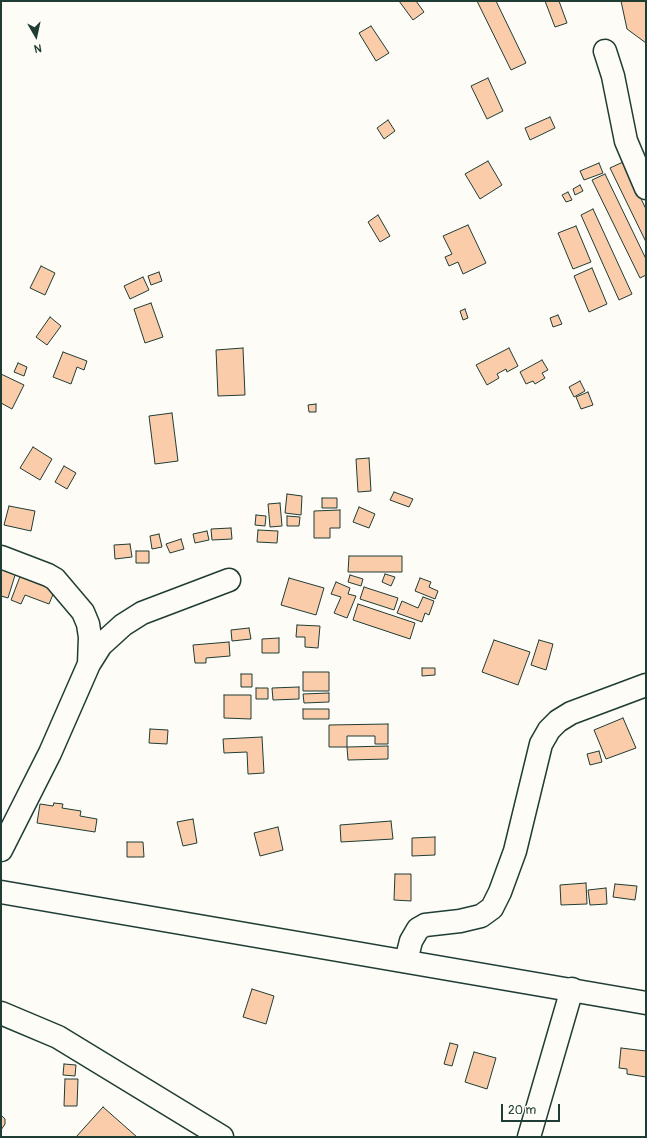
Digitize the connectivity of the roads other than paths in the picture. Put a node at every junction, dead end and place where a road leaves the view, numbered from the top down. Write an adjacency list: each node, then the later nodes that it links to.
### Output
1 (605, 51): 2 (street)
2 (646, 188)
3 (1, 557): 5 (street)
4 (229, 580): 5 (street)
5 (89, 664): 7 (street)
6 (646, 684): 9 (street)
7 (1, 850)
8 (1, 892): 9 (street)
9 (406, 961): 10 (street)
10 (572, 989): 11 (street); 14 (street)
11 (646, 1003)
12 (1, 1013): 13 (street)
13 (222, 1137)
14 (529, 1137)

